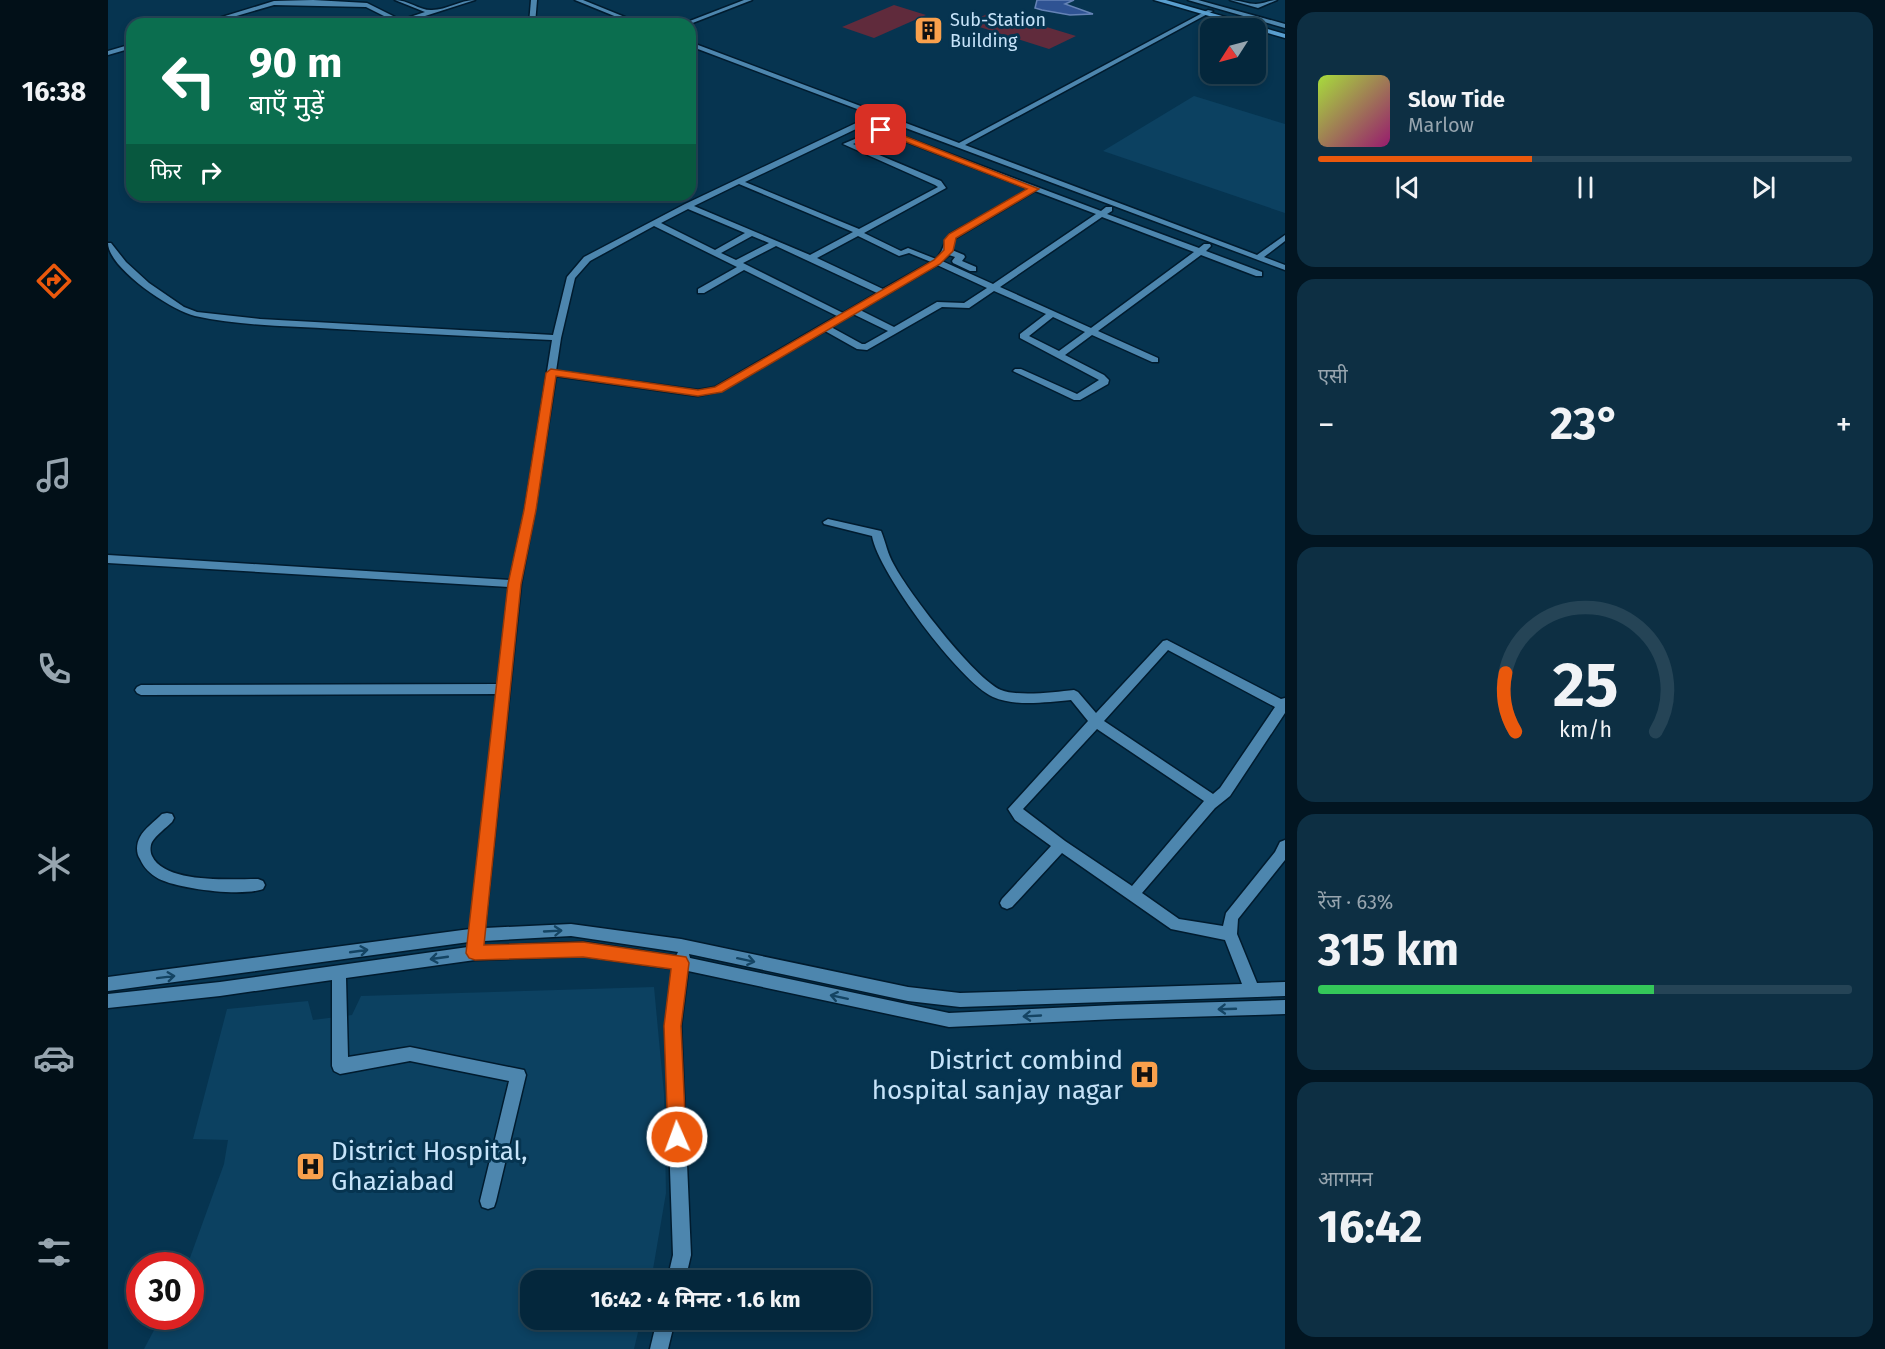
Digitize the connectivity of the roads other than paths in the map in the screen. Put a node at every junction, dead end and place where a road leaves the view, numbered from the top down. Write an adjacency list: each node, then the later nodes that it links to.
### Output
1 (370, 0): 14 (street)
2 (398, 0): 14 (street)
3 (461, 0): 14 (street)
4 (472, 0): 18 (street)
5 (534, 0): 19 (street)
6 (578, 0): 20 (street)
7 (749, 0): 21 (street)
8 (1158, 0): 15 (main road)
9 (1171, 0): 15 (main road)
10 (1191, 0): 22 (street)
11 (1233, 0): 12 (street)
12 (1274, 0)
13 (314, 2): 16 (street); 17 (street)
14 (427, 11)
15 (1208, 12): 23 (main road); 28 (street)
16 (223, 18)
17 (392, 18)
18 (413, 18)
19 (532, 18)
20 (624, 18)
21 (696, 20)
22 (1285, 26)
23 (1285, 34)
24 (696, 46): 27 (street)
25 (126, 48): 26 (street)
26 (108, 52)
27 (879, 116): 28 (street); 29 (street)
28 (960, 145): 31 (street)
29 (740, 182): 32 (street); 35 (street)
30 (1034, 189): 33 (street); 35 (street); 41 (street)
31 (1114, 204): 33 (street); 38 (street)
32 (688, 206): 34 (street); 36 (street)
33 (1104, 213): 42 (street); 51 (street)
34 (654, 224): 43 (street); 60 (street)
35 (858, 232): 44 (street); 46 (street)
36 (751, 233): 39 (street); 43 (street)
37 (1285, 237): 45 (street)
38 (1212, 241): 42 (street); 45 (street)
39 (776, 243): 44 (street); 47 (street)
40 (108, 245): 60 (street)
41 (948, 251): 46 (street); 48 (street)
42 (1202, 251): 50 (street); 59 (street)
43 (715, 253): 47 (street)
44 (811, 258): 53 (street)
45 (1258, 258): 49 (street)
46 (937, 262): 51 (street); 53 (street)
47 (740, 265): 52 (street); 56 (street)
48 (973, 268)
49 (1285, 268)
50 (1259, 274)
51 (994, 287): 55 (street); 58 (street)
52 (701, 291)
53 (882, 292): 54 (street)
54 (852, 310): 56 (street); 58 (street)
55 (1052, 314): 59 (street); 61 (street)
56 (843, 316): 57 (street)
57 (825, 327): 58 (street); 64 (street)
58 (895, 331)
59 (1090, 331): 61 (street); 62 (street)
60 (557, 338): 64 (street)
61 (1059, 355): 63 (street)
62 (1155, 360)
63 (1018, 370)
64 (551, 373): 67 (street)
65 (828, 522): 71 (street)
66 (108, 559): 67 (street)
67 (515, 584): 68 (street)
68 (504, 689): 69 (street); 80 (street)
69 (141, 690)
70 (1284, 705): 71 (street); 72 (street)
71 (1096, 722): 72 (street); 74 (street)
72 (1214, 801): 77 (street)
73 (167, 818): 76 (street)
74 (1060, 845): 77 (street); 78 (street)
75 (1285, 846): 79 (street)
76 (258, 885)
77 (1133, 894): 79 (street)
78 (1007, 903)
79 (1230, 934): 86 (street)
80 (476, 935): 81 (street); 82 (street, one-way to 82); 84 (street, one-way to 80)
81 (475, 953): 82 (street); 83 (street, one-way to 83)
82 (684, 955): 86 (street, one-way to 86); 88 (street, one-way to 82); 90 (street)
83 (339, 972): 87 (street); 89 (street)
84 (108, 984)
85 (1285, 989): 86 (street)
86 (1252, 990)
87 (108, 1001)
88 (1285, 1007)
89 (488, 1201)
90 (679, 1270)
91 (664, 1330): 92 (street)
92 (659, 1349)

